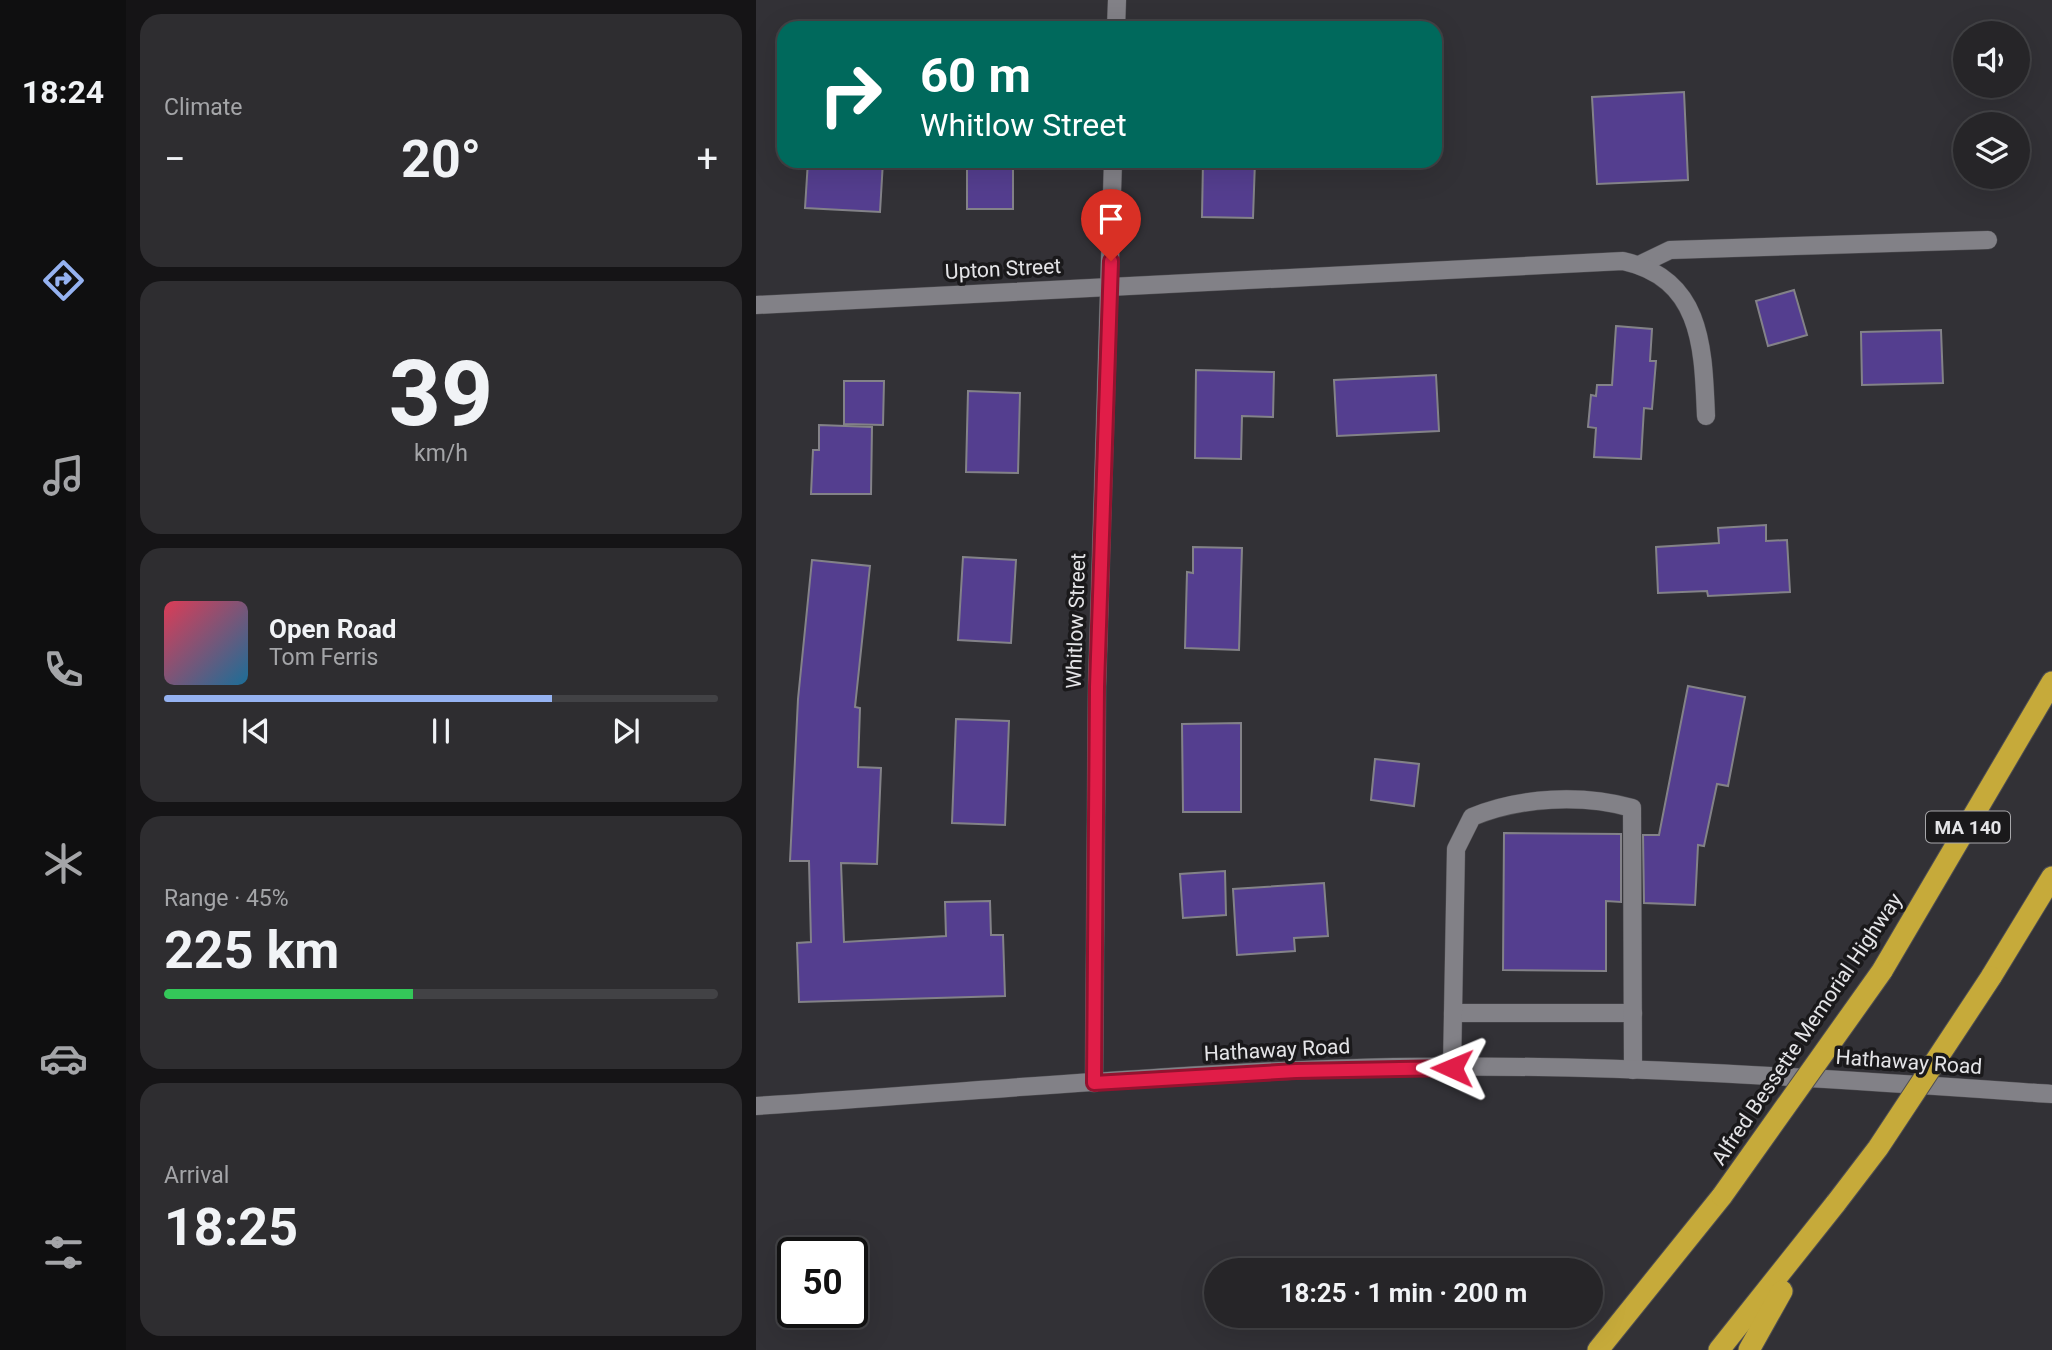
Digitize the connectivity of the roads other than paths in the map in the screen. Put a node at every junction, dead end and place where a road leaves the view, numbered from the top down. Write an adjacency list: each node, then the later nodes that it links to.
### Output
1 (1117, 0): 2 (street)
2 (1116, 21)
3 (1113, 168): 6 (street, Whitlow Street)
4 (1988, 240): 5 (street)
5 (1639, 265): 6 (street, Upton Street); 8 (street)
6 (1111, 286): 7 (street, Upton Street); 15 (street, Whitlow Street)
7 (756, 305)
8 (1706, 416)
9 (2052, 682): 19 (highway, Alfred Bessette Memorial Highway / MA 140, bridge)
10 (2052, 877): 18 (highway, bridge)
11 (1453, 1013): 12 (street); 12 (street); 13 (street)
12 (1633, 1013): 14 (street)
13 (1452, 1068): 14 (street, Hathaway Road); 15 (street, Hathaway Road)
14 (1633, 1070): 16 (street, Hathaway Road)
15 (1094, 1083): 17 (street, Hathaway Road)
16 (2052, 1094)
17 (756, 1106)
18 (1810, 1240): 20 (highway); 21 (highway)
19 (1598, 1350)
20 (1719, 1350)
21 (1749, 1350)

